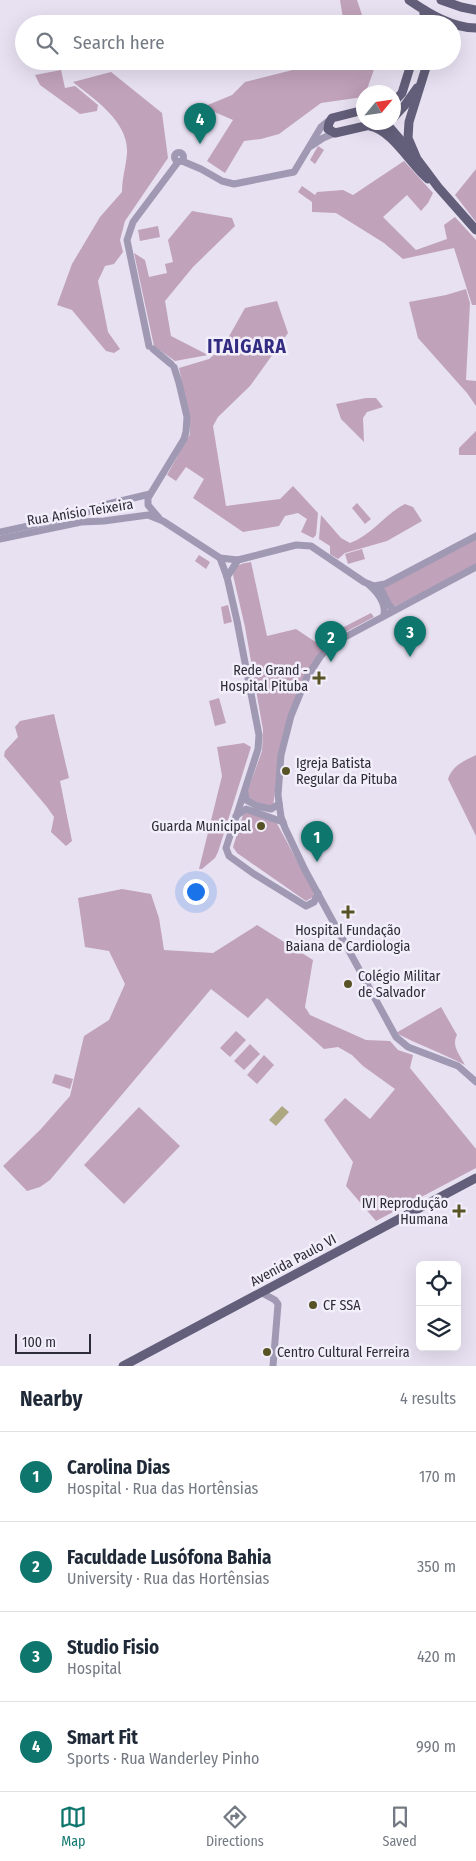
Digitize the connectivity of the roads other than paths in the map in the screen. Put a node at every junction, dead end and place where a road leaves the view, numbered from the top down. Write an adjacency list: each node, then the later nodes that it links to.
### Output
1 (409, 0): 3 (main road)
2 (441, 0): 4 (main road)
3 (424, 10): 5 (main road); 6 (main road)
4 (476, 10)
5 (424, 15)
6 (435, 15)
7 (461, 25): 8 (main road)
8 (474, 28): 9 (main road)
9 (461, 29)
10 (409, 70): 13 (main road)
11 (425, 70): 12 (main road)
12 (420, 83): 14 (main road); 22 (main road)
13 (401, 94)
14 (401, 109)
15 (356, 112): 16 (main road)
16 (332, 118): 20 (main road); 21 (street)
17 (356, 129): 20 (main road)
18 (380, 130): 23 (main road)
19 (391, 130): 22 (main road)
20 (335, 133): 21 (street)
21 (309, 147): 25 (street)
22 (417, 159): 23 (main road)
23 (438, 187): 24 (main road)
24 (476, 230)
25 (150, 494): 26 (street, Rua Anísio Teixeira); 27 (street)
26 (139, 498): 27 (street); 28 (street, Rua Anísio Teixeira)
27 (148, 505): 29 (street); 30 (street)
28 (93, 510): 31 (street); 32 (street, Rua Anísio Teixeira)
29 (143, 515): 30 (street, Rua Anísio Teixeira); 31 (street, Rua Anísio Teixeira)
30 (163, 521): 35 (street)
31 (95, 522): 34 (street, Rua Anísio Teixeira)
32 (0, 532)
33 (475, 537): 40 (street)
34 (0, 539)
35 (220, 558): 36 (street); 38 (street)
36 (238, 560): 38 (street); 39 (street)
37 (476, 567): 41 (street)
38 (227, 577): 43 (street)
39 (364, 582): 40 (street); 42 (street)
40 (380, 586): 41 (street)
41 (393, 610): 42 (street)
42 (384, 615): 44 (street)
43 (244, 790): 44 (street); 45 (street)
44 (278, 804): 46 (street)
45 (236, 816): 46 (street); 48 (street)
46 (283, 822): 47 (street)
47 (318, 893): 48 (street); 49 (street)
48 (306, 906): 49 (street)
49 (328, 910): 50 (street)
50 (476, 1082)
51 (476, 1178): 52 (main road, Avenida Paulo VI)
52 (262, 1292): 53 (main road, Avenida Paulo VI); 54 (street)
53 (123, 1366)
54 (273, 1366)

